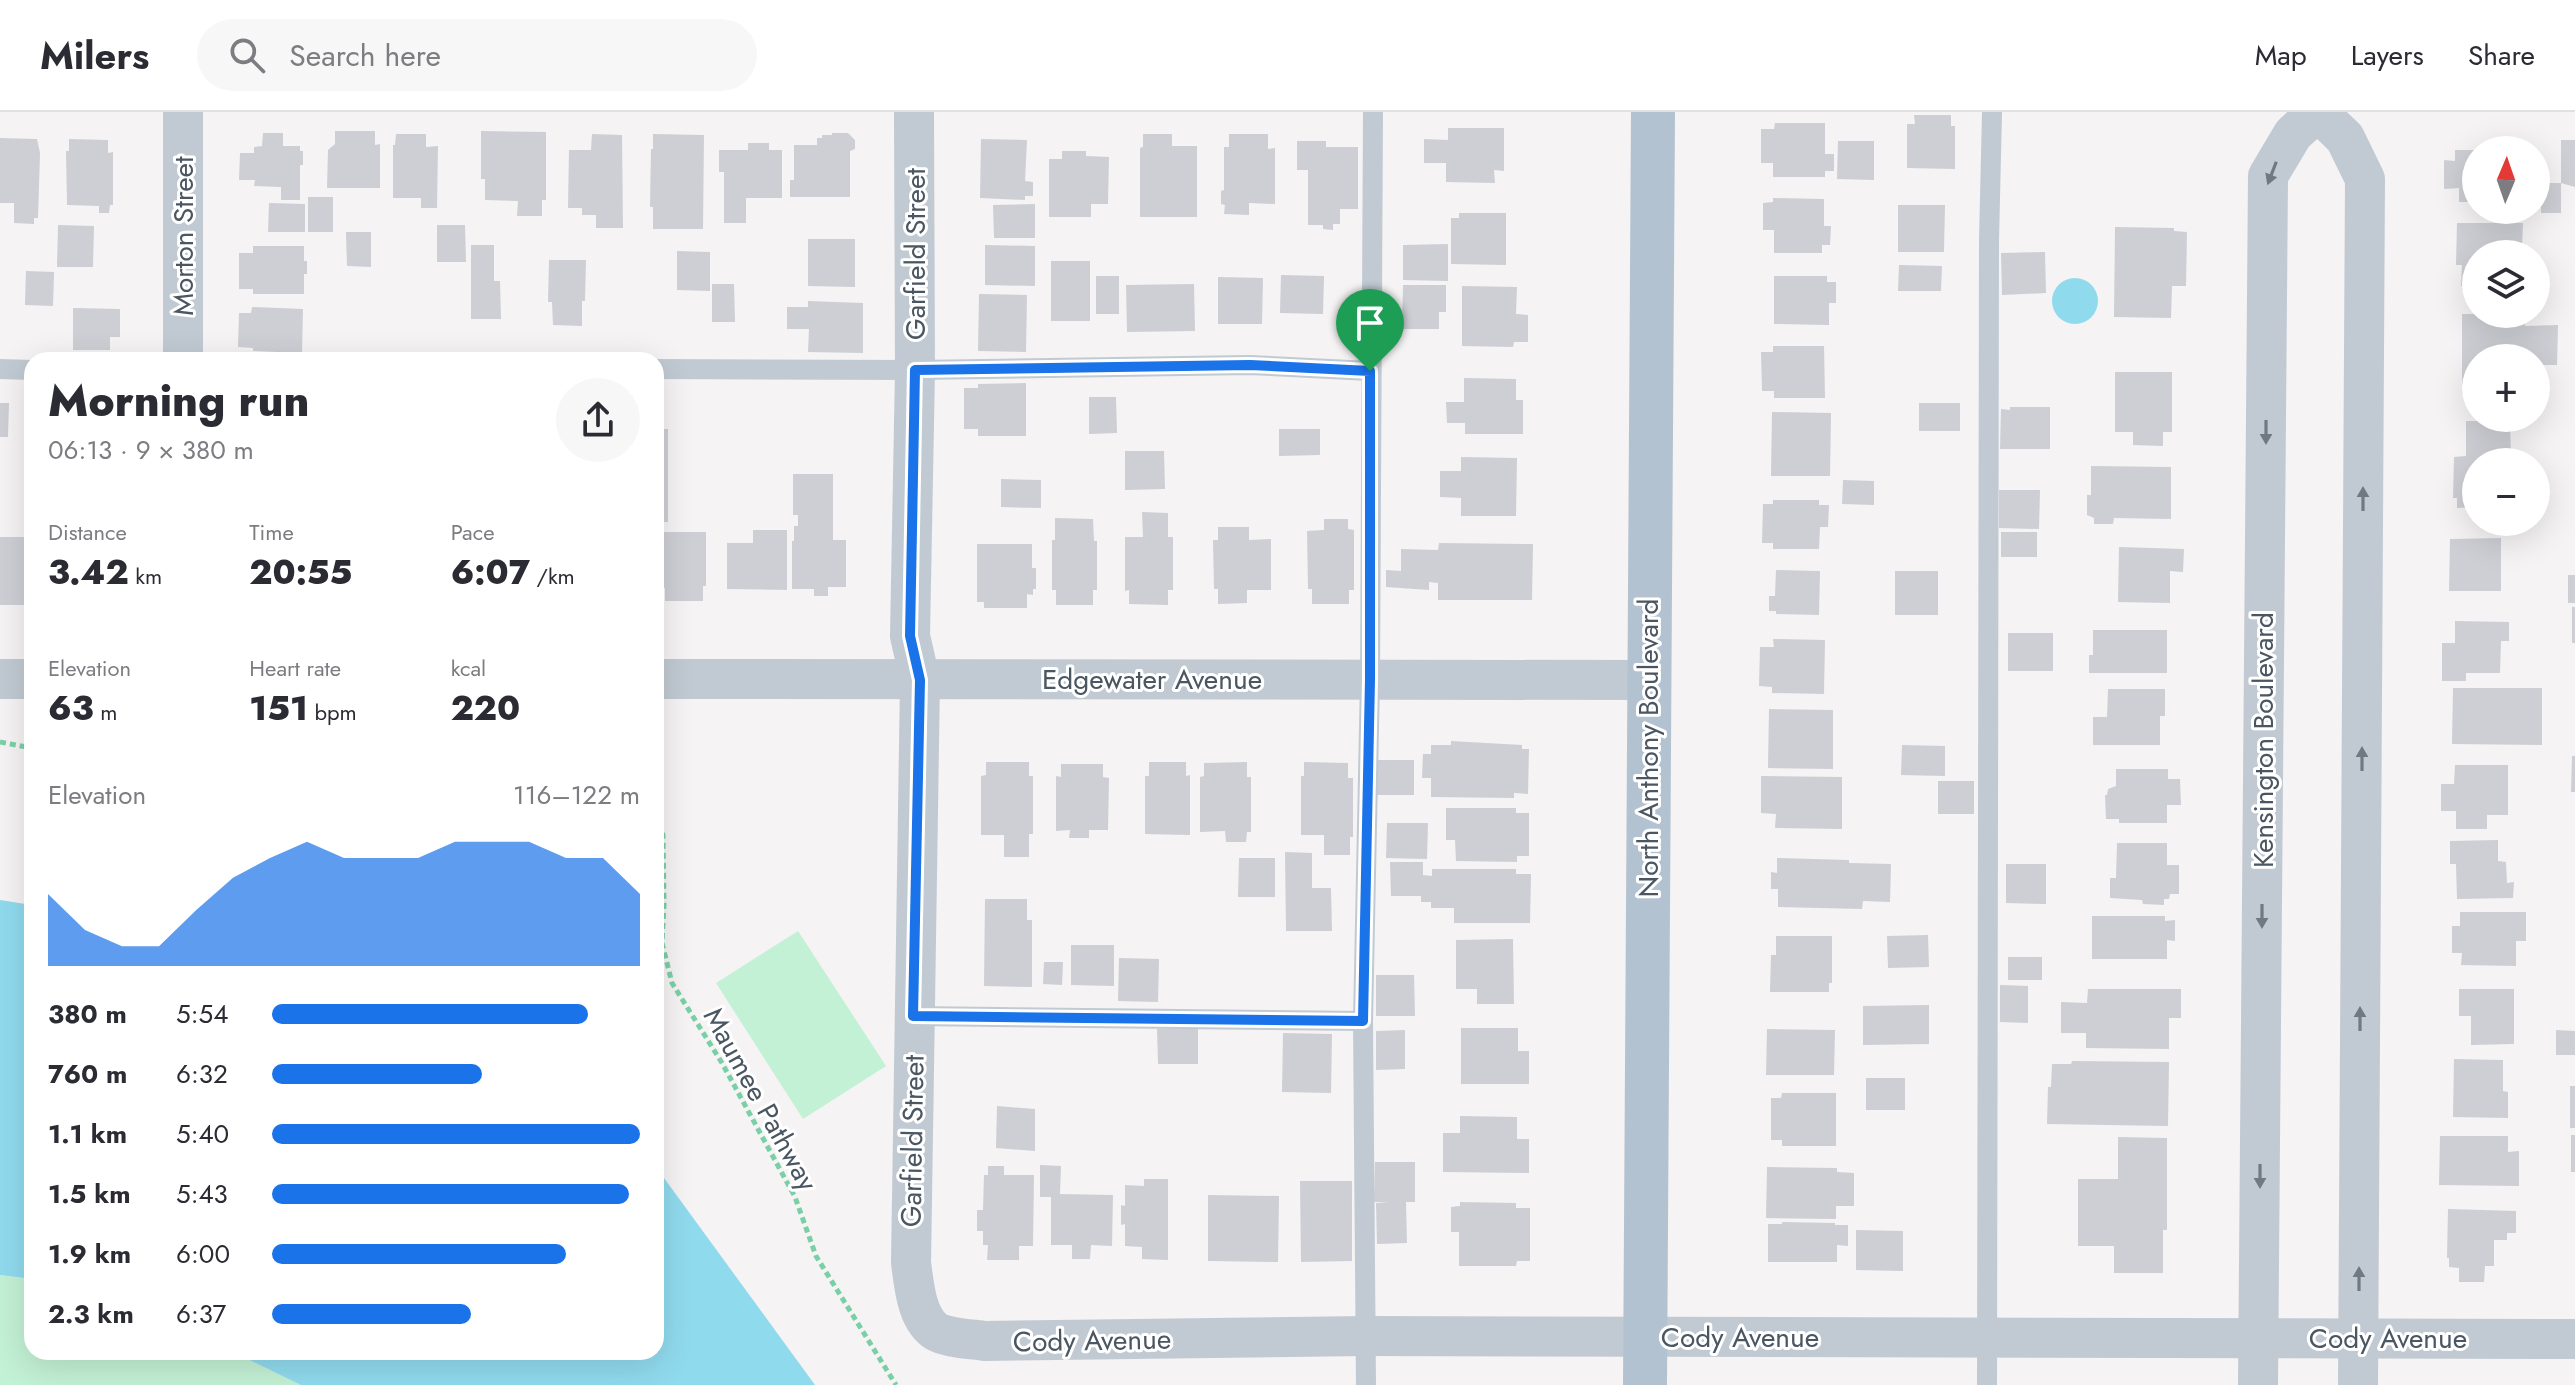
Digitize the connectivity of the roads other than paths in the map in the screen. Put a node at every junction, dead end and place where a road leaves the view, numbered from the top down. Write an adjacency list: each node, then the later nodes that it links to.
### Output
1 (183, 112): 7 (street, Morton Street)
2 (914, 112): 11 (street, Garfield Street)
3 (1373, 112): 12 (lane)
4 (1653, 112): 18 (main road, North Anthony Boulevard)
5 (1992, 112): 24 (lane)
6 (2318, 112): 25 (street, Kensington Boulevard, one-way to 25); 26 (street, Kensington Boulevard, one-way to 6)
7 (183, 352)
8 (0, 369): 10 (lane)
9 (664, 369): 11 (lane)
10 (24, 370)
11 (915, 370): 12 (lane); 17 (street, Garfield Street)
12 (1370, 371): 16 (lane)
13 (0, 679): 14 (street)
14 (24, 679)
15 (664, 679): 17 (street, Edgewater Avenue)
16 (1370, 679): 17 (street, Edgewater Avenue); 18 (street, Edgewater Avenue); 20 (lane)
17 (920, 680): 19 (street, Garfield Street)
18 (1649, 680): 23 (main road, North Anthony Boulevard)
19 (913, 1016): 20 (lane); 21 (street, Garfield Street)
20 (1363, 1021): 22 (lane)
21 (918, 1306): 22 (street, Cody Avenue)
22 (1366, 1336): 23 (street, Cody Avenue); 28 (lane)
23 (1645, 1336): 24 (street, Cody Avenue); 29 (main road, North Anthony Boulevard)
24 (1987, 1337): 25 (street, Cody Avenue); 30 (lane)
25 (2259, 1338): 26 (street, Cody Avenue); 31 (street, Kensington Boulevard)
26 (2359, 1338): 27 (street, Cody Avenue); 32 (street, Kensington Boulevard)
27 (2575, 1339)
28 (1366, 1385)
29 (1645, 1385)
30 (1987, 1385)
31 (2258, 1385)
32 (2358, 1385)

